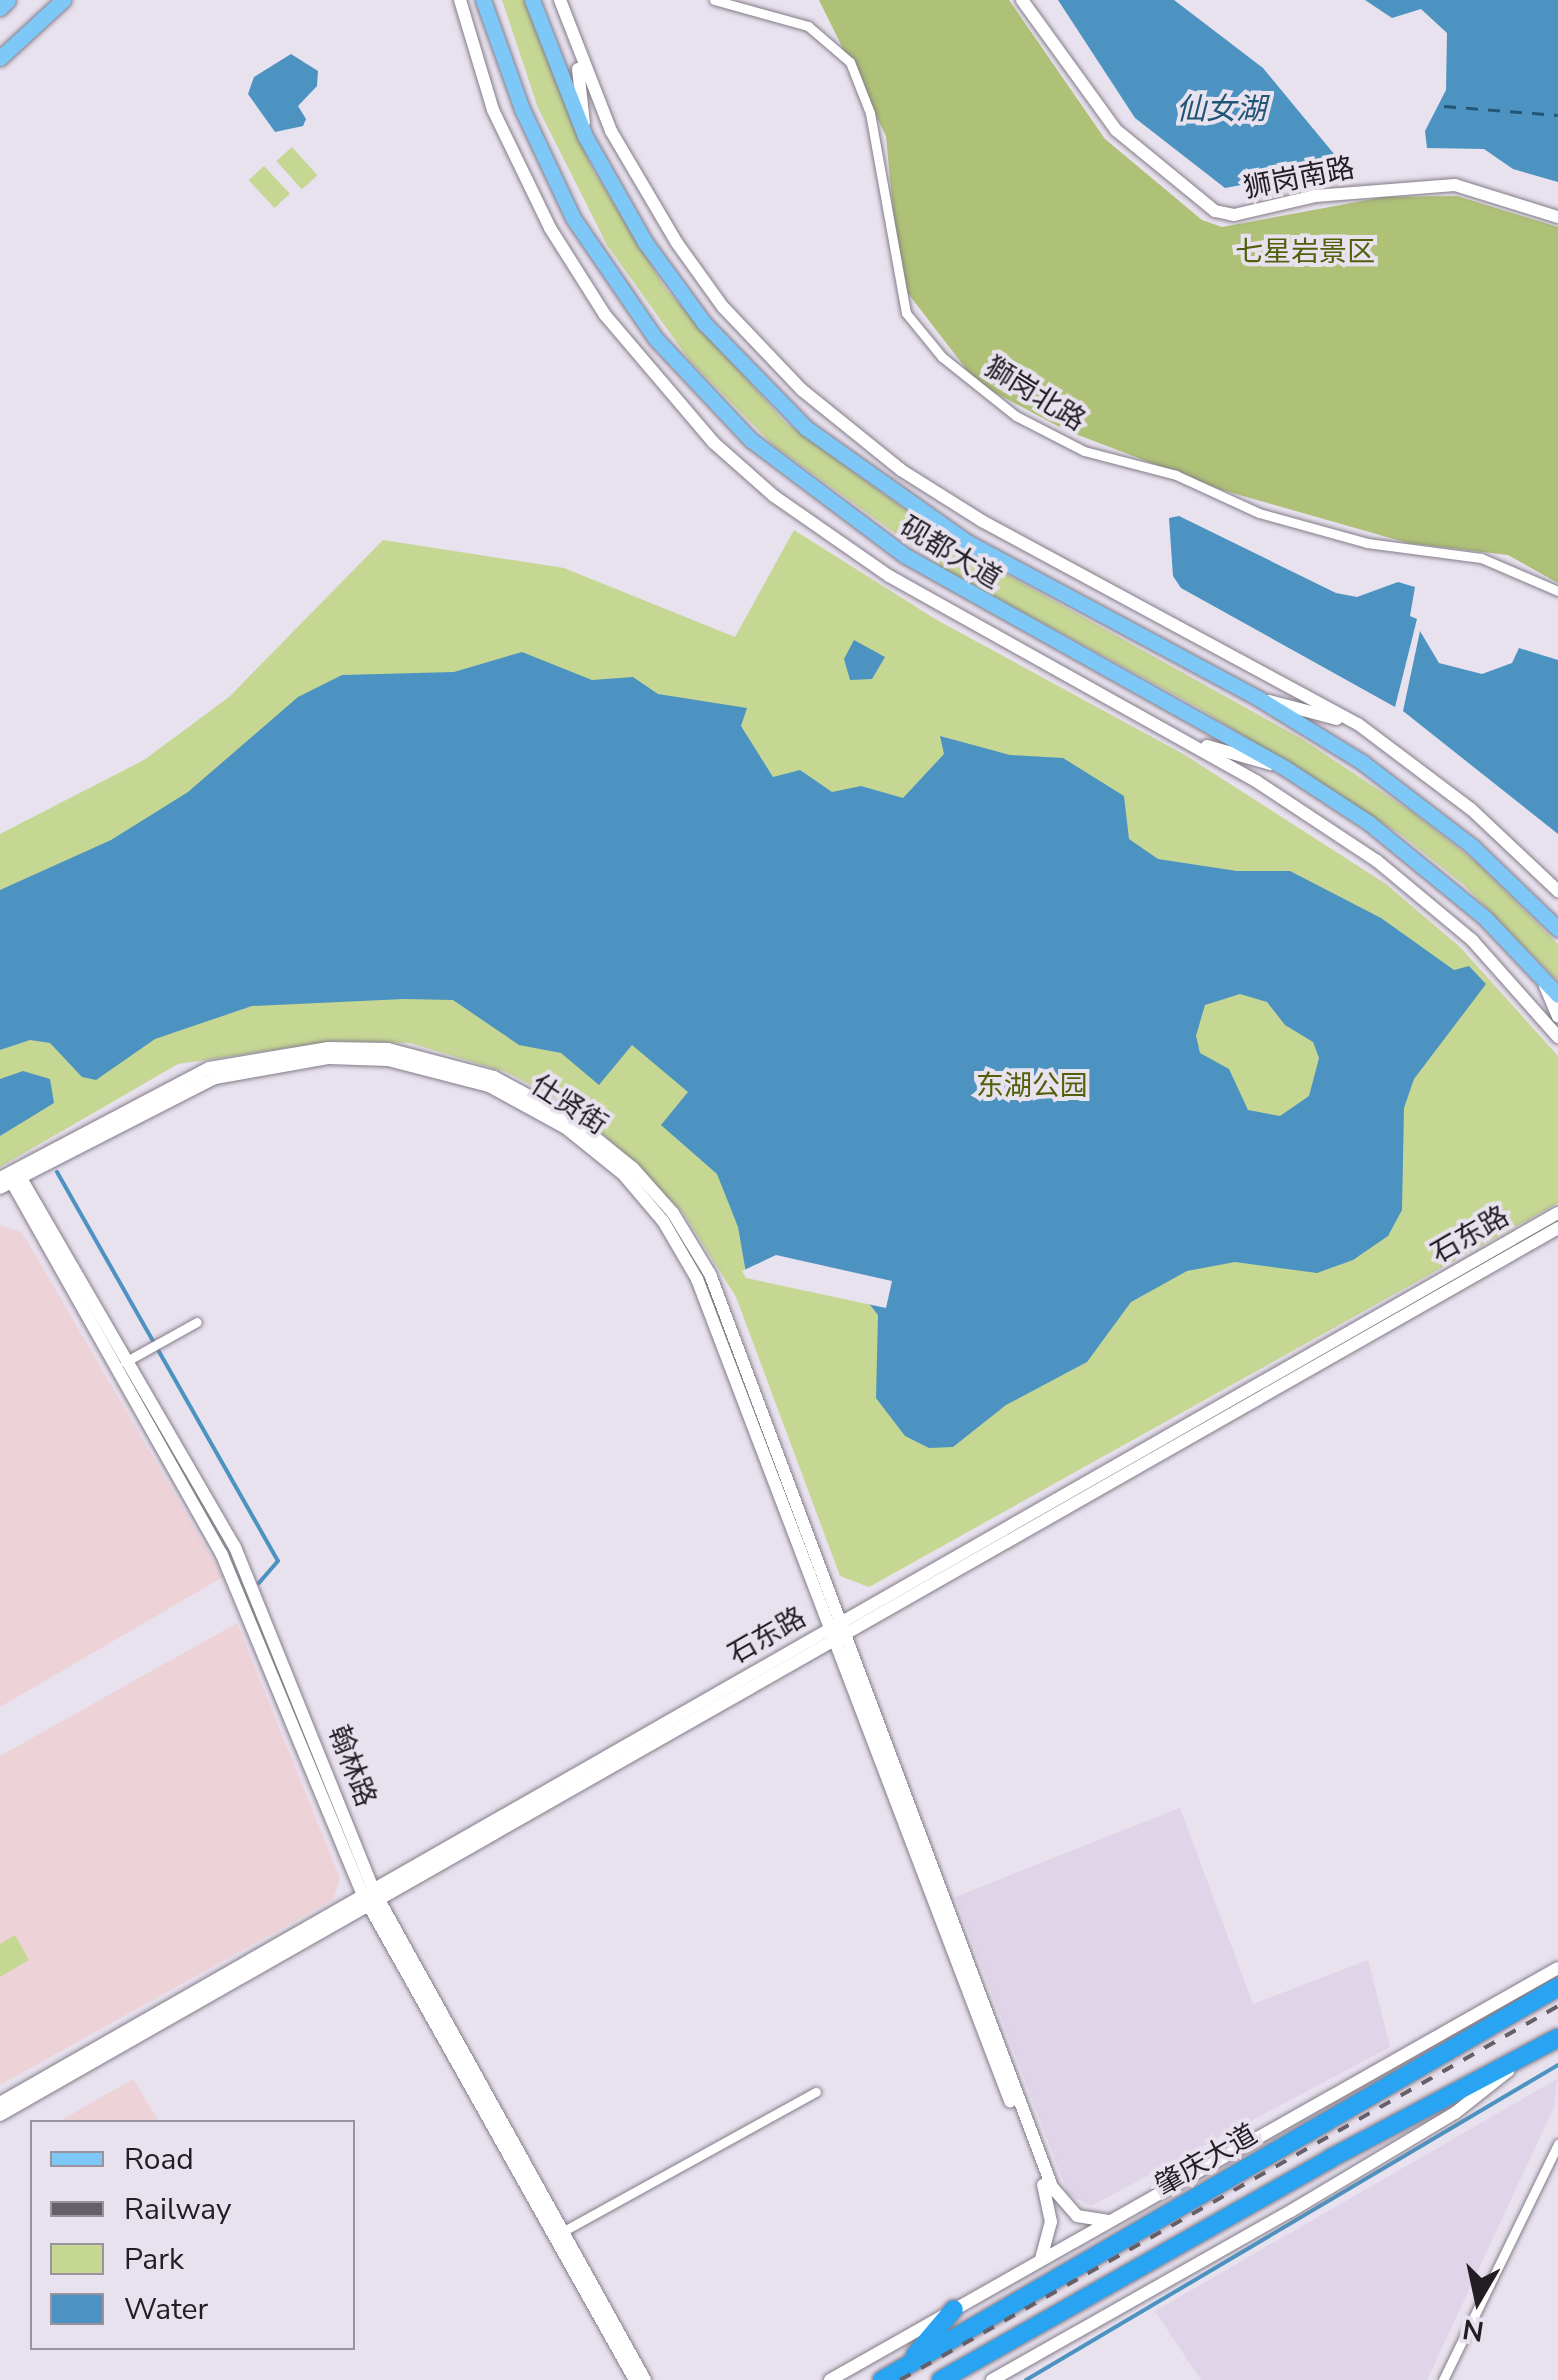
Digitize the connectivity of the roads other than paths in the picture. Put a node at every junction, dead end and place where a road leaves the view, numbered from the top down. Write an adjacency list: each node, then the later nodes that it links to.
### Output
1 (8, 0): 9 (main road)
2 (63, 0): 10 (main road)
3 (460, 0): 17 (street)
4 (482, 0): 18 (main road, 砚都大道)
5 (532, 0): 12 (main road, 砚都大道)
6 (560, 0): 11 (street)
7 (714, 0): 14 (street, 獅岗北路)
8 (1022, 0): 13 (street, 狮岗南路)
9 (0, 8)
10 (0, 58)
11 (577, 58): 12 (street); 16 (street)
12 (586, 136): 15 (main road, 砚都大道)
13 (1558, 217)
14 (1558, 590)
15 (1258, 698): 16 (street); 20 (main road, 砚都大道)
16 (1358, 724): 19 (street)
17 (1186, 740): 18 (street); 24 (street)
18 (1286, 768): 21 (main road, 砚都大道)
19 (1558, 891)
20 (1558, 930)
21 (1540, 975): 22 (main road, 砚都大道); 23 (street)
22 (1558, 995)
23 (1558, 1016)
24 (1558, 1037)
25 (9, 1178): 29 (street, 翰林路); 30 (street); 31 (street, 仕贤街)
26 (1558, 1213): 30 (street, 石东路)
27 (1558, 1228): 30 (street, 石东路)
28 (197, 1322): 29 (street)
29 (122, 1363): 32 (street, 翰林路)
30 (843, 1629): 31 (street, 石东路); 41 (street)
31 (830, 1636): 32 (street, 石东路); 43 (street, 仕贤街)
32 (372, 1898): 38 (street, 石东路); 39 (street, 石东路); 42 (street, 翰林路)
33 (1558, 1968): 41 (street)
34 (1558, 1986): 45 (highway, 肇庆大道)
35 (1558, 2038): 36 (highway)
36 (1529, 2055): 50 (highway); 51 (street)
37 (816, 2092): 42 (street)
38 (0, 2102)
39 (0, 2115)
40 (1558, 2144): 52 (street)
41 (1108, 2221): 43 (street)
42 (559, 2233): 46 (street, 翰林路); 47 (street, 翰林路)
43 (1040, 2260): 44 (street)
44 (954, 2309): 45 (highway); 48 (street)
45 (905, 2367): 49 (highway, 肇庆大道)
46 (635, 2380)
47 (645, 2380)
48 (830, 2380)
49 (882, 2380)
50 (942, 2380)
51 (992, 2380)
52 (1443, 2380)

